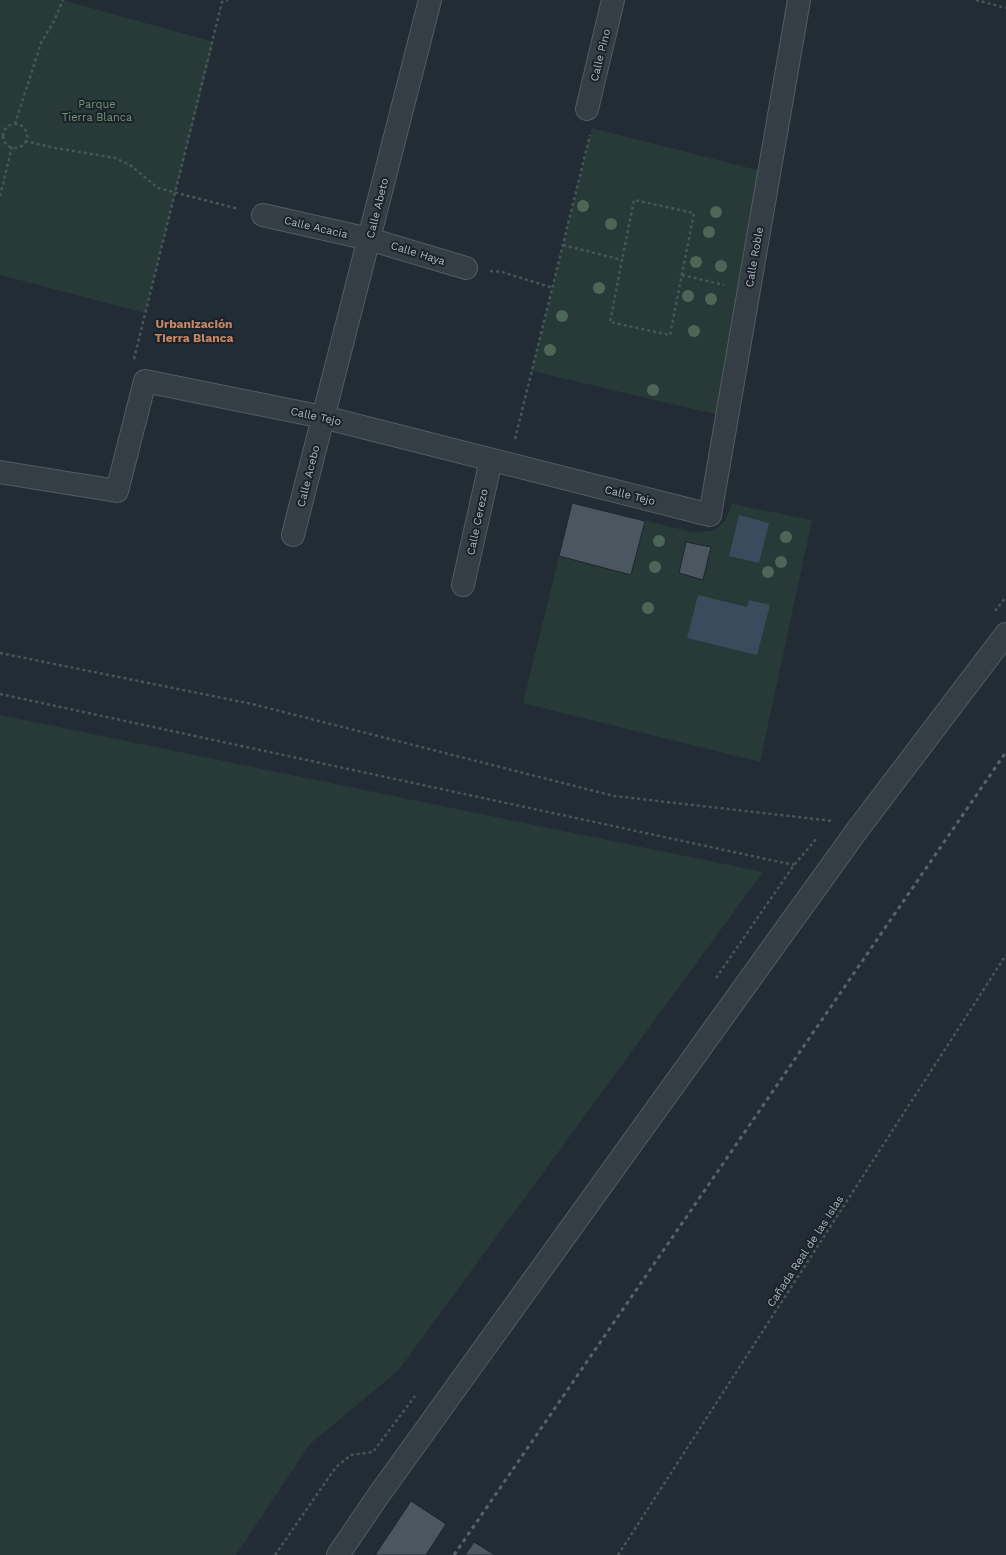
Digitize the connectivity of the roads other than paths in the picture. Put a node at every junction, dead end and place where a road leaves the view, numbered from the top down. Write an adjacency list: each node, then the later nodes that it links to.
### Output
1 (430, 0): 6 (street, Calle Abeto)
2 (613, 0): 4 (street, Calle Pino)
3 (799, 0): 11 (street, Calle Roble)
4 (587, 109)
5 (263, 215): 6 (street, Calle Acacia)
6 (369, 239): 7 (street, Calle Haya); 8 (street, Calle Abeto)
7 (466, 268)
8 (323, 417): 9 (street, Calle Tejo); 10 (street, Calle Tejo); 12 (street, Calle Acebo)
9 (500, 462): 11 (street, Calle Tejo); 13 (street, Calle Cerezo)
10 (0, 472)
11 (710, 514)
12 (293, 536)
13 (463, 585)
14 (1006, 634): 15 (street)
15 (338, 1555)

